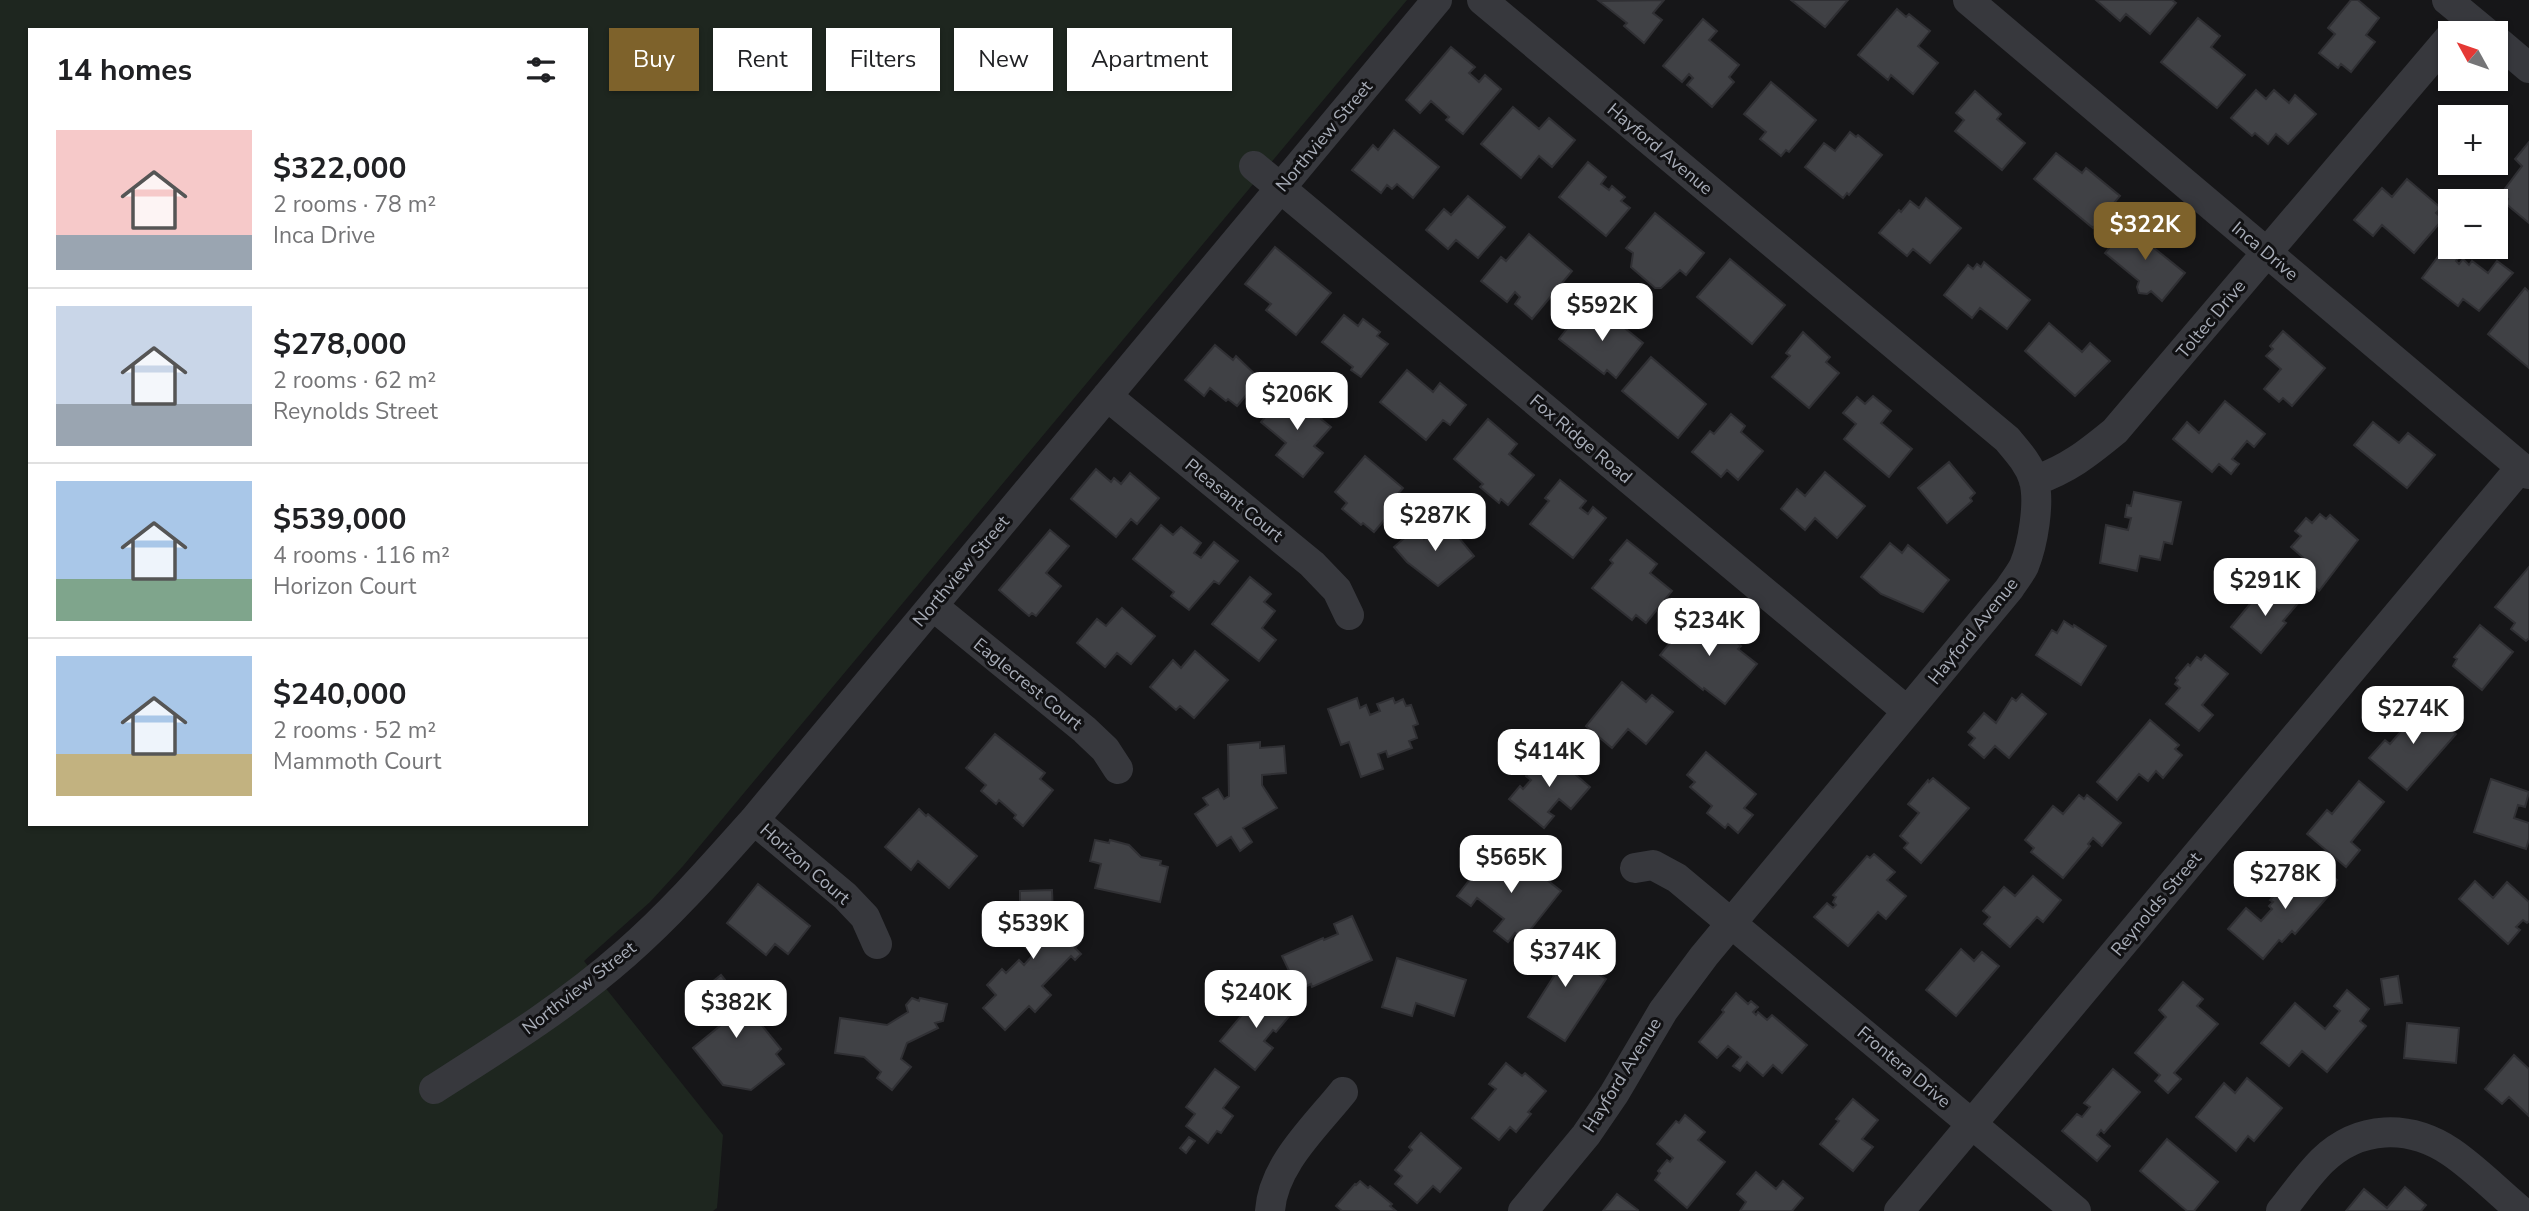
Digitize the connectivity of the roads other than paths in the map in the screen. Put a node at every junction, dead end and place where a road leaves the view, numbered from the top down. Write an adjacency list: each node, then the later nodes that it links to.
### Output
1 (1437, 0): 8 (street, Northview Street)
2 (1482, 0): 12 (street, Hayford Avenue)
3 (1968, 0): 9 (street, Inca Drive)
4 (2508, 50): 6 (street)
5 (2438, 51): 9 (street, Toltec Drive)
6 (2529, 68)
7 (1254, 166): 8 (street, Fox Ridge Road)
8 (1280, 189): 10 (street, Northview Street); 15 (street, Fox Ridge Road)
9 (2267, 253): 11 (street, Inca Drive); 12 (street, Toltec Drive)
10 (1107, 396): 13 (street, Northview Street); 14 (street, Pleasant Court)
11 (2525, 471): 23 (street, Reynolds Street)
12 (2034, 481): 15 (street, Hayford Avenue)
13 (933, 606): 16 (street, Eaglecrest Court); 17 (street, Northview Street)
14 (1349, 615)
15 (1908, 711): 19 (street, Hayford Avenue)
16 (1118, 769)
17 (754, 820): 20 (street, Horizon Court); 21 (street, Northview Street)
18 (1634, 868): 19 (street, Frontera Drive)
19 (1731, 923): 23 (street, Frontera Drive); 25 (street, Hayford Avenue)
20 (877, 944)
21 (434, 1089)
22 (1343, 1092): 24 (street)
23 (1972, 1124): 26 (street, Reynolds Street); 27 (street, Frontera Drive)
24 (1270, 1211)
25 (1523, 1211)
26 (1899, 1211)
27 (2076, 1211)
28 (2281, 1211): 29 (street)
29 (2521, 1211)

